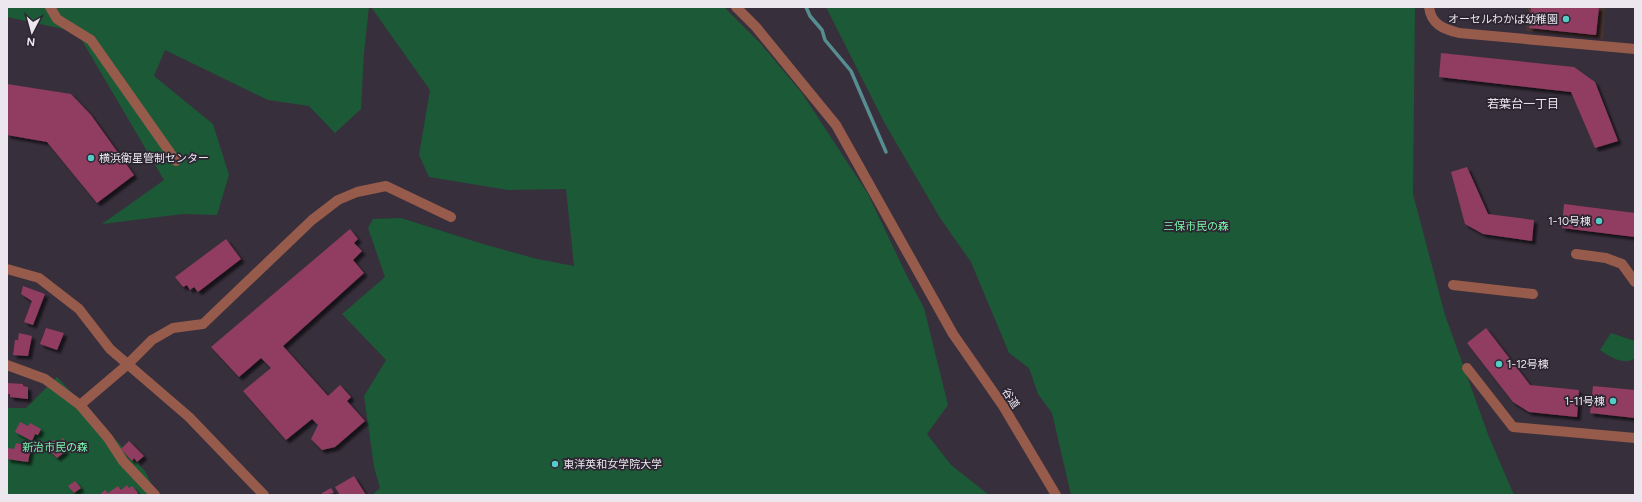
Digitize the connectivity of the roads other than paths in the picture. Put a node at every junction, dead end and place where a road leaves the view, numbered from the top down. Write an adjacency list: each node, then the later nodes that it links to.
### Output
1 (50, 7): 5 (street)
2 (736, 7): 19 (street, 谷道)
3 (1430, 7): 4 (street)
4 (1635, 49)
5 (176, 161)
6 (451, 217): 13 (street)
7 (1576, 254): 9 (street)
8 (7, 268): 13 (street)
9 (1635, 282)
10 (1454, 285): 11 (street)
11 (1533, 294)
12 (7, 365): 15 (street)
13 (127, 365): 15 (street); 18 (street)
14 (1467, 368): 16 (street)
15 (80, 405): 17 (street)
16 (1635, 438)
17 (154, 495)
18 (264, 495)
19 (1056, 495)

